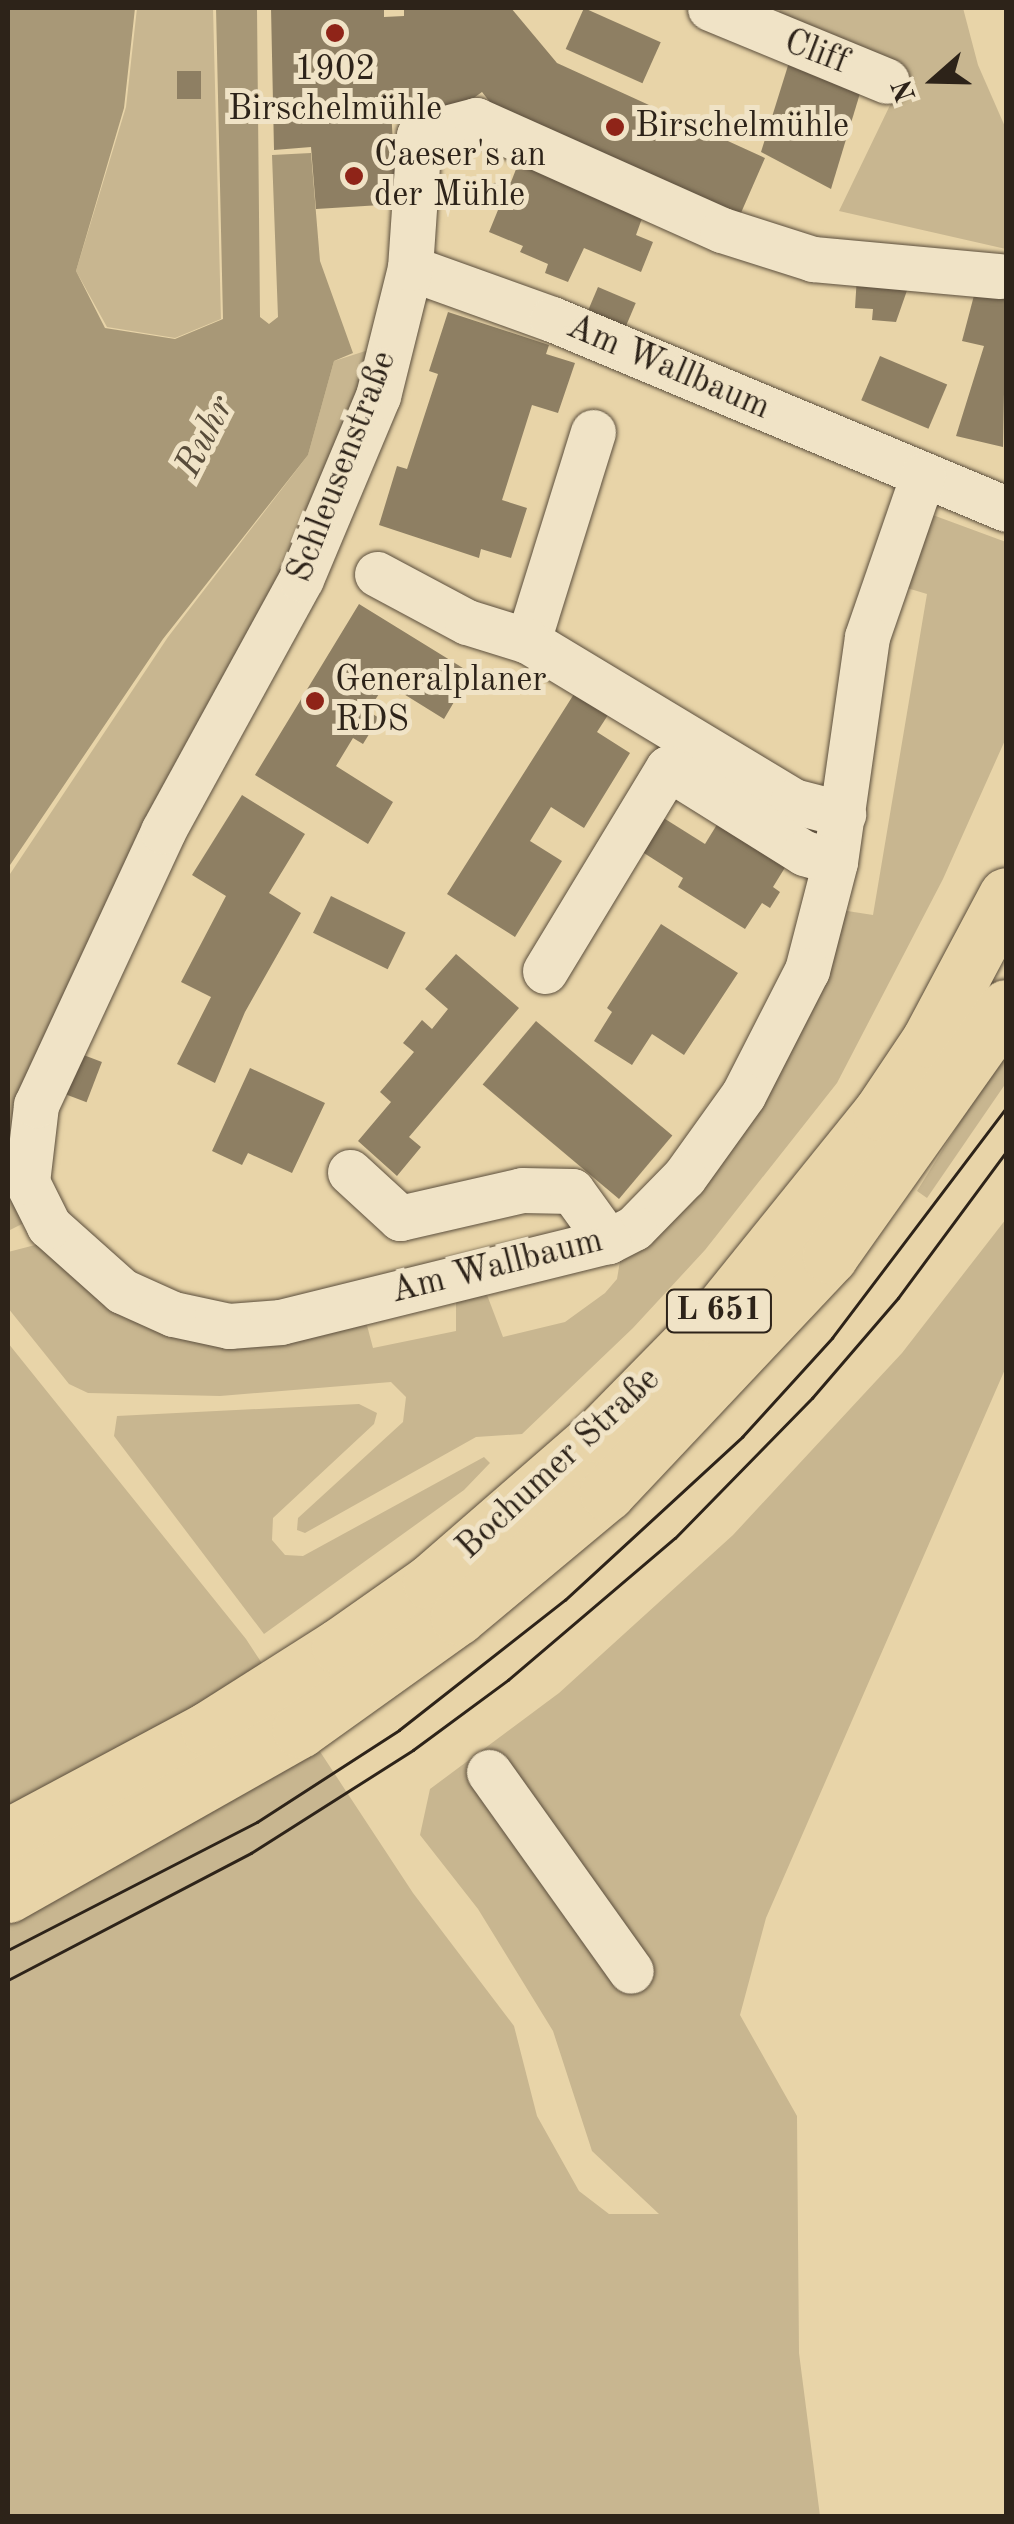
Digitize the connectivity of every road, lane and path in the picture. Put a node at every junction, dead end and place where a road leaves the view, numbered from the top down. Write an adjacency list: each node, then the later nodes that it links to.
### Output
1 (738, 14): 2 (street, Cliff)
2 (887, 81)
3 (410, 268): 4 (street, Schleusenstraße); 6 (street, Am Wallbaum); 16 (street, Schleusenstraße)
4 (1000, 276)
5 (593, 432): 9 (street)
6 (924, 475): 7 (street, Am Wallbaum); 10 (street, Am Wallbaum)
7 (1006, 509)
8 (377, 574): 9 (street)
9 (528, 641): 10 (street)
10 (843, 814): 11 (street, Am Wallbaum)
11 (835, 862): 13 (street); 17 (street, Am Wallbaum)
12 (1006, 895): 18 (main road, Bochumer Straße / L 651)
13 (545, 970)
14 (1006, 1006): 18 (main road, Bochumer Straße / L 651)
15 (350, 1172): 17 (street)
16 (49, 1226): 17 (street, Am Wallbaum)
17 (608, 1241)
18 (353, 1665): 20 (main road, Bochumer Straße / L 651); 21 (main road, Bochumer Straße / L 651)
19 (489, 1772): 22 (street)
20 (8, 1836)
21 (8, 1895)
22 (631, 1971)

